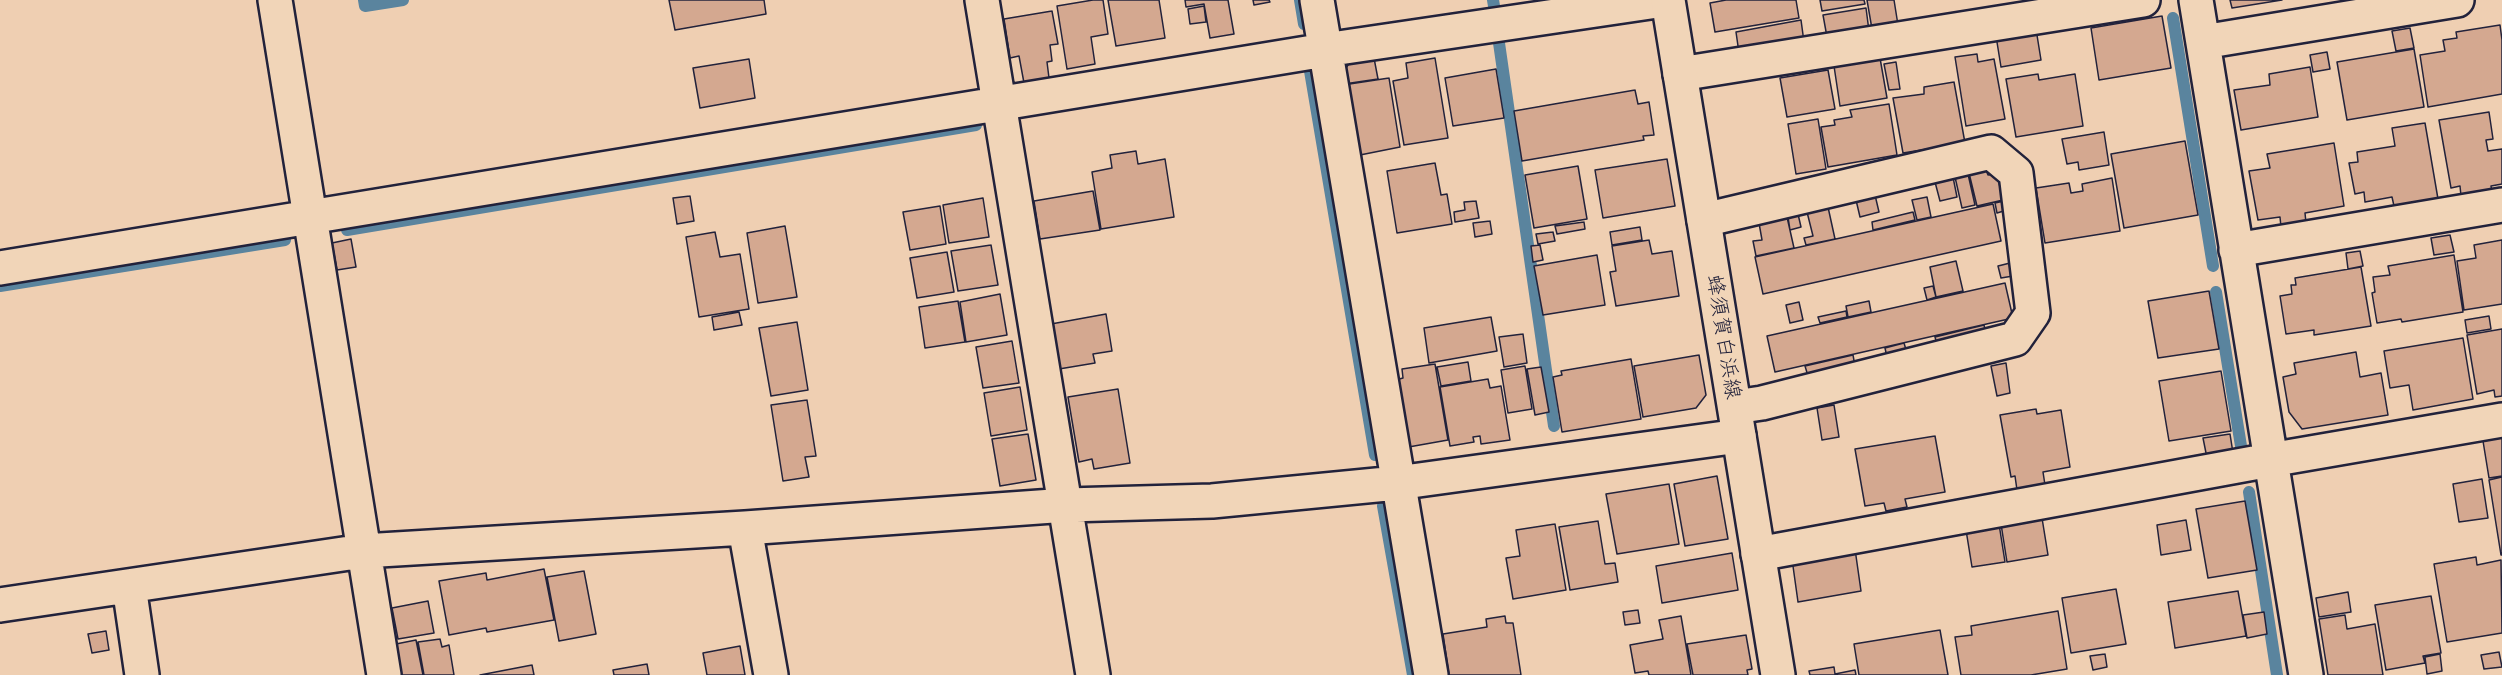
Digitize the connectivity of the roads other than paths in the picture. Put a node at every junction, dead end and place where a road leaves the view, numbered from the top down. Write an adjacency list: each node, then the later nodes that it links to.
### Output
1 (275, 0): 13 (street)
2 (982, 0): 11 (street)
3 (1317, 0): 9 (street)
4 (1666, 0): 9 (street); 10 (street, 蜂須賀白浜線)
5 (2143, 0): 10 (street)
6 (2196, 0): 8 (street)
7 (2457, 0): 8 (street)
8 (2203, 42): 15 (street)
9 (1325, 50): 11 (street); 20 (street)
10 (1680, 74): 14 (street, 蜂須賀白浜線)
11 (999, 103): 13 (street); 21 (street)
12 (2502, 205): 15 (street)
13 (310, 217): 16 (street); 23 (street)
14 (1704, 220): 18 (street, 蜂須賀白浜線); 18 (street)
15 (2236, 250): 19 (street)
16 (0, 268)
17 (2502, 420): 19 (street)
18 (1737, 422): 20 (street); 24 (street, 蜂須賀白浜線)
19 (2270, 460): 24 (street); 33 (street)
20 (1397, 483): 21 (street); 31 (street)
21 (1066, 506): 22 (street); 30 (street)
22 (745, 528): 23 (street); 29 (street)
23 (363, 551): 25 (street); 28 (street)
24 (1758, 554): 32 (street, 蜂須賀白浜線)
25 (129, 586): 26 (street); 27 (street)
26 (0, 605)
27 (142, 675)
28 (384, 675)
29 (771, 675)
30 (1093, 675)
31 (1431, 675)
32 (1778, 675)
33 (2306, 675)

